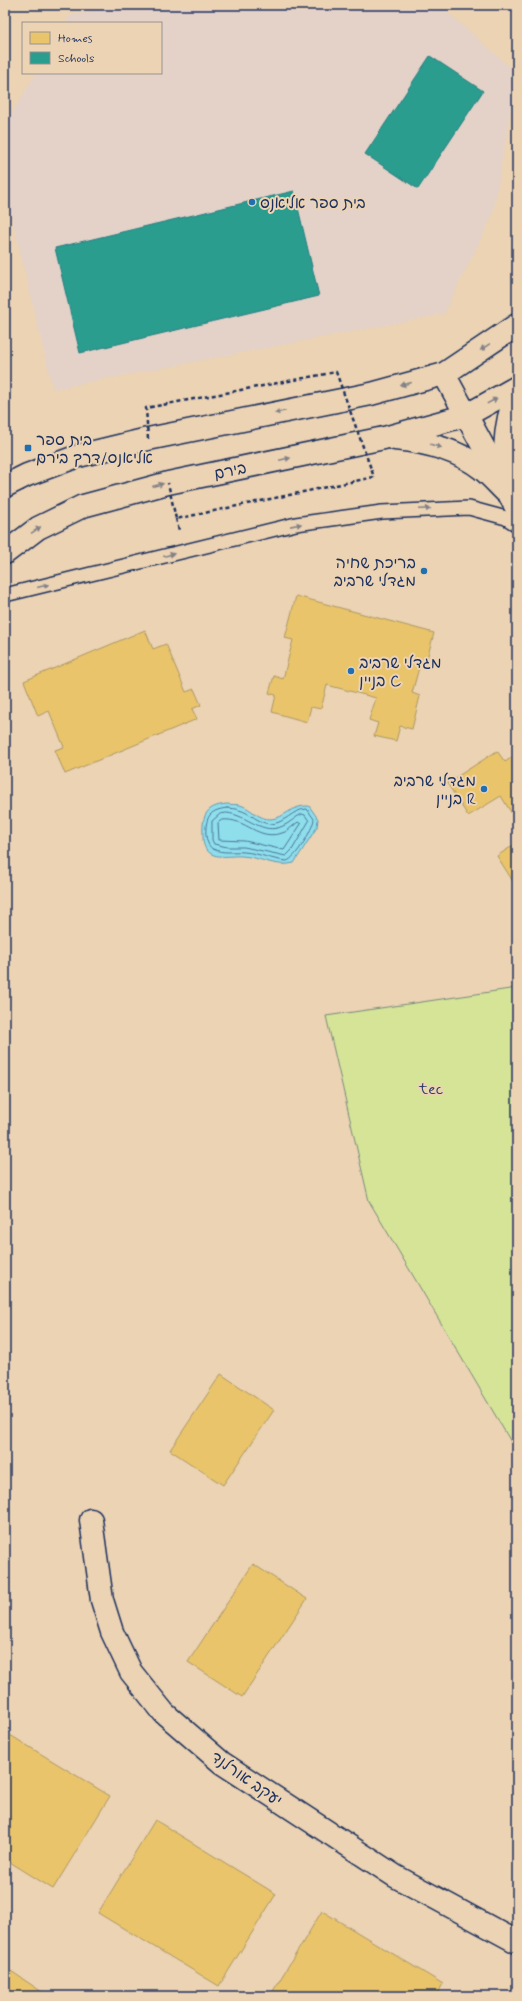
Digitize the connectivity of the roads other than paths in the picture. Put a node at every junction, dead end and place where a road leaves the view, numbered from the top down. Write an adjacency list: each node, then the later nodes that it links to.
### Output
1 (517, 325): 2 (street, one-way to 2)
2 (444, 374): 5 (street); 7 (street, one-way to 7)
3 (517, 387): 5 (street, בירם, one-way to 3)
4 (517, 392): 8 (street)
5 (467, 415): 6 (street, בירם); 8 (street)
6 (384, 438): 8 (street, one-way to 8); 10 (street, בירם, one-way to 6)
7 (5, 486)
8 (513, 502)
9 (517, 525): 11 (lane, one-way to 9)
10 (5, 553)
11 (5, 595)
12 (91, 1520): 13 (street, יעקב אורלנד)
13 (517, 1942)

